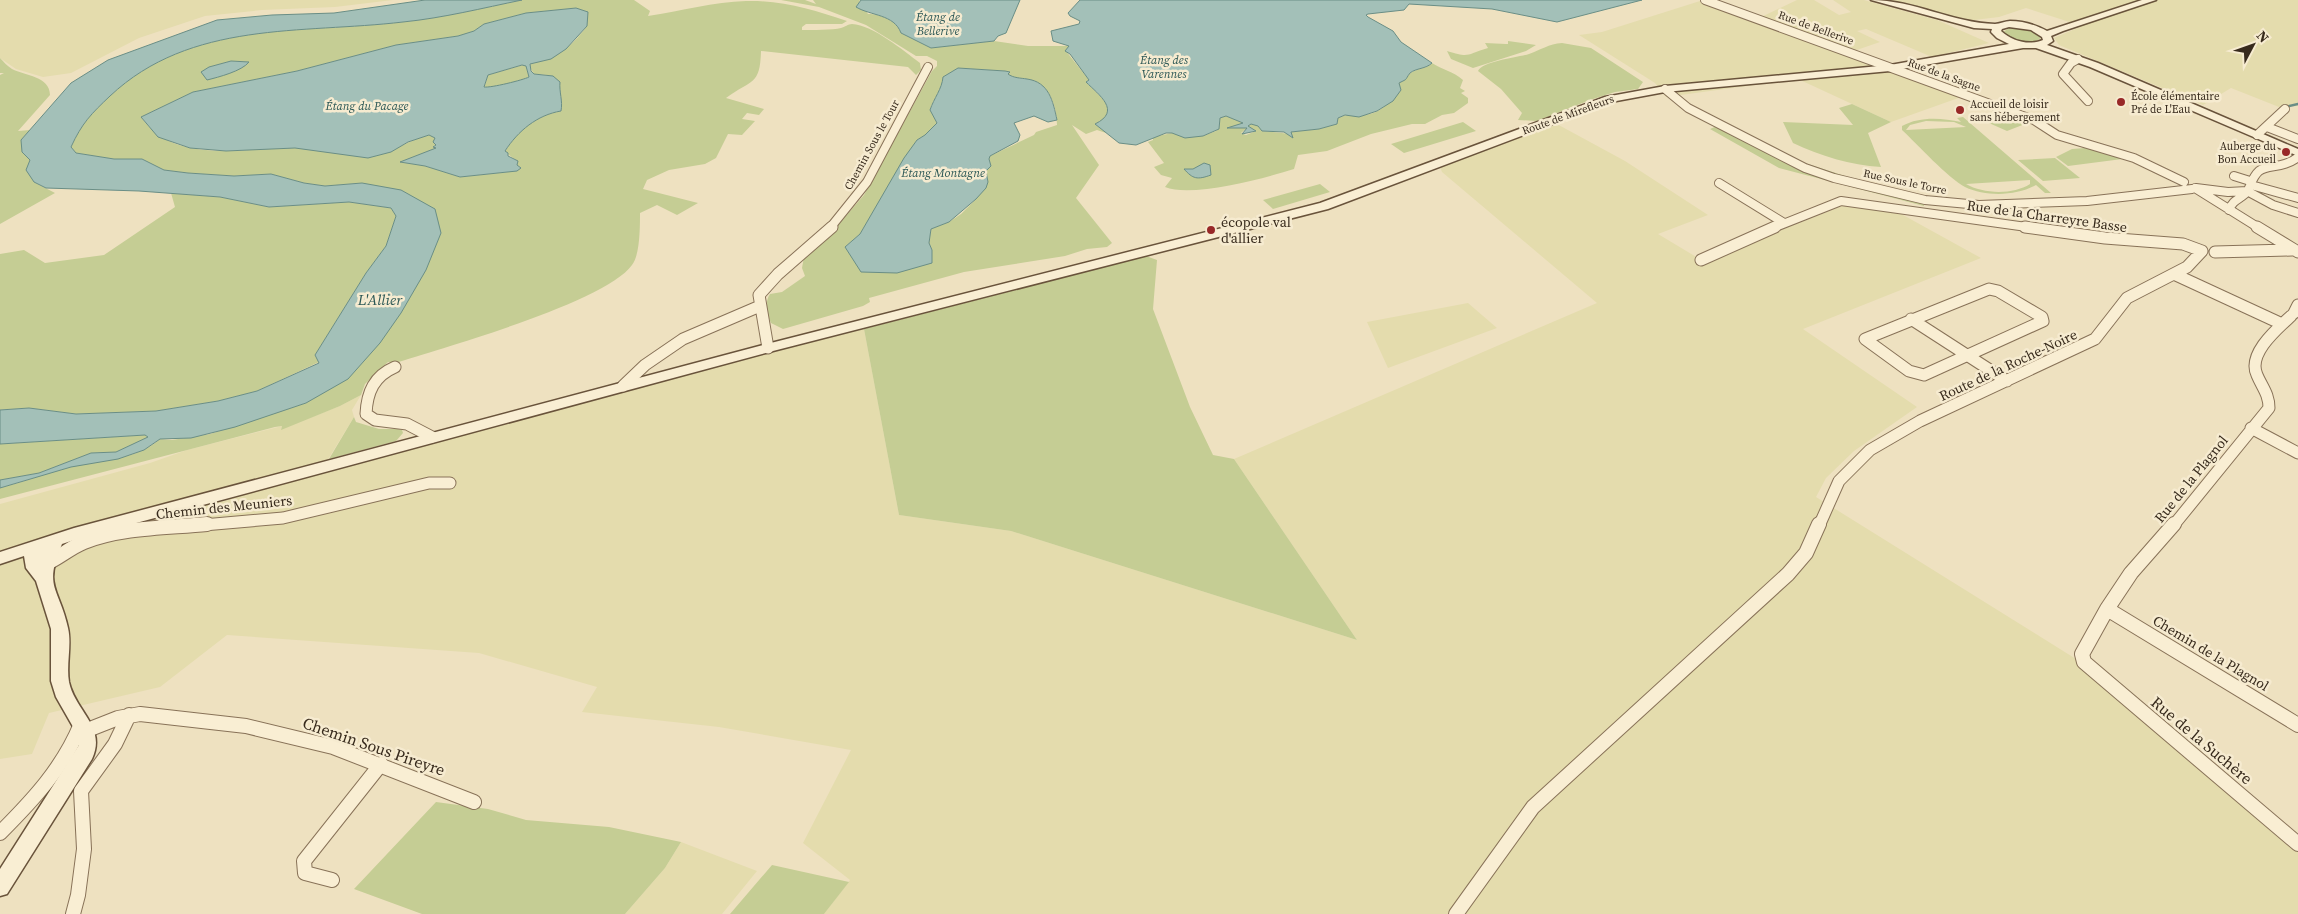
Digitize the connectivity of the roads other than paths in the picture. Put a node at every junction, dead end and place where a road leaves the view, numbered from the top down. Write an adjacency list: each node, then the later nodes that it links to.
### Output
1 (1706, 0): 14 (street, Rue de Bellerive)
2 (1876, 0): 6 (street)
3 (2151, 0): 4 (street)
4 (2097, 18): 5 (street); 7 (street)
5 (2034, 28): 6 (street); 7 (street)
6 (2000, 33): 8 (street); 10 (street, Route de Mirefleurs)
7 (2047, 38): 9 (street); 12 (street)
8 (2026, 44): 9 (street); 10 (street, Route de Mirefleurs)
9 (2037, 45): 11 (street)
10 (1987, 51): 14 (street, Route de Mirefleurs)
11 (2078, 60): 12 (street); 16 (street)
12 (2094, 65): 19 (street)
13 (928, 67): 39 (street, Chemin Sous le Tour)
14 (1890, 68): 15 (street, Route de Mirefleurs); 24 (street, Rue de la Sagne)
15 (1665, 89): 29 (street, Rue Sous le Torre); 42 (street, Route de Mirefleurs)
16 (2088, 101)
17 (2286, 109): 18 (street)
18 (2267, 128): 19 (street); 20 (street)
19 (2257, 136): 21 (street)
20 (2298, 139)
21 (2298, 153)
22 (2298, 157): 26 (street)
23 (2234, 176): 26 (street)
24 (2184, 182)
25 (1719, 183): 33 (street)
26 (2249, 186): 27 (street, Rue Sous le Torre); 28 (street); 30 (street); 31 (street)
27 (2193, 189): 29 (street, Rue Sous le Torre); 30 (street)
28 (2296, 195)
29 (1925, 200): 32 (street)
30 (2229, 210): 35 (street)
31 (2298, 213)
32 (1984, 221): 33 (street, Rue de la Charreyre Basse); 34 (street, Rue de la Charreyre Basse)
33 (1784, 223): 37 (street, Rue de la Charreyre Basse)
34 (2202, 251): 38 (street, Route de la Roche-Noire)
35 (2295, 251): 36 (street)
36 (2215, 252)
37 (1701, 260)
38 (2176, 275): 40 (street); 45 (street, Route de la Roche-Noire)
39 (760, 306): 42 (street); 46 (street)
40 (2291, 315): 47 (street, Rue de la Plagnol)
41 (1911, 319): 43 (street); 43 (street); 43 (street)
42 (768, 348): 46 (street, Route de Mirefleurs)
43 (1969, 356): 45 (street)
44 (395, 367): 48 (street)
45 (2007, 381): 69 (street, Route de la Roche-Noire)
46 (623, 386): 48 (street, Route de Mirefleurs)
47 (2251, 428): 49 (street); 57 (street, Rue de la Plagnol)
48 (432, 437): 50 (street, Route de Mirefleurs)
49 (2298, 453)
50 (300, 474): 52 (street); 53 (street)
51 (450, 483): 52 (street, Chemin des Meuniers)
52 (75, 540): 53 (street); 56 (street, Chemin des Meuniers)
53 (40, 543): 54 (street); 55 (street); 56 (street); 56 (street)
54 (0, 552)
55 (0, 558)
56 (41, 570): 61 (street)
57 (2107, 609): 58 (street, Rue de la Plagnol); 60 (street, Chemin de la Plagnol)
58 (2084, 662): 65 (street, Rue de la Suchère)
59 (129, 715): 61 (street, Chemin Sous Pireyre); 62 (street, Chemin Sous Pireyre); 68 (street)
60 (2298, 725)
61 (83, 727): 64 (street); 67 (street)
62 (381, 764): 63 (street, Chemin Sous Pireyre); 66 (street)
63 (474, 802)
64 (0, 833)
65 (2298, 844)
66 (332, 880)
67 (0, 887)
68 (73, 914)
69 (1456, 914)

